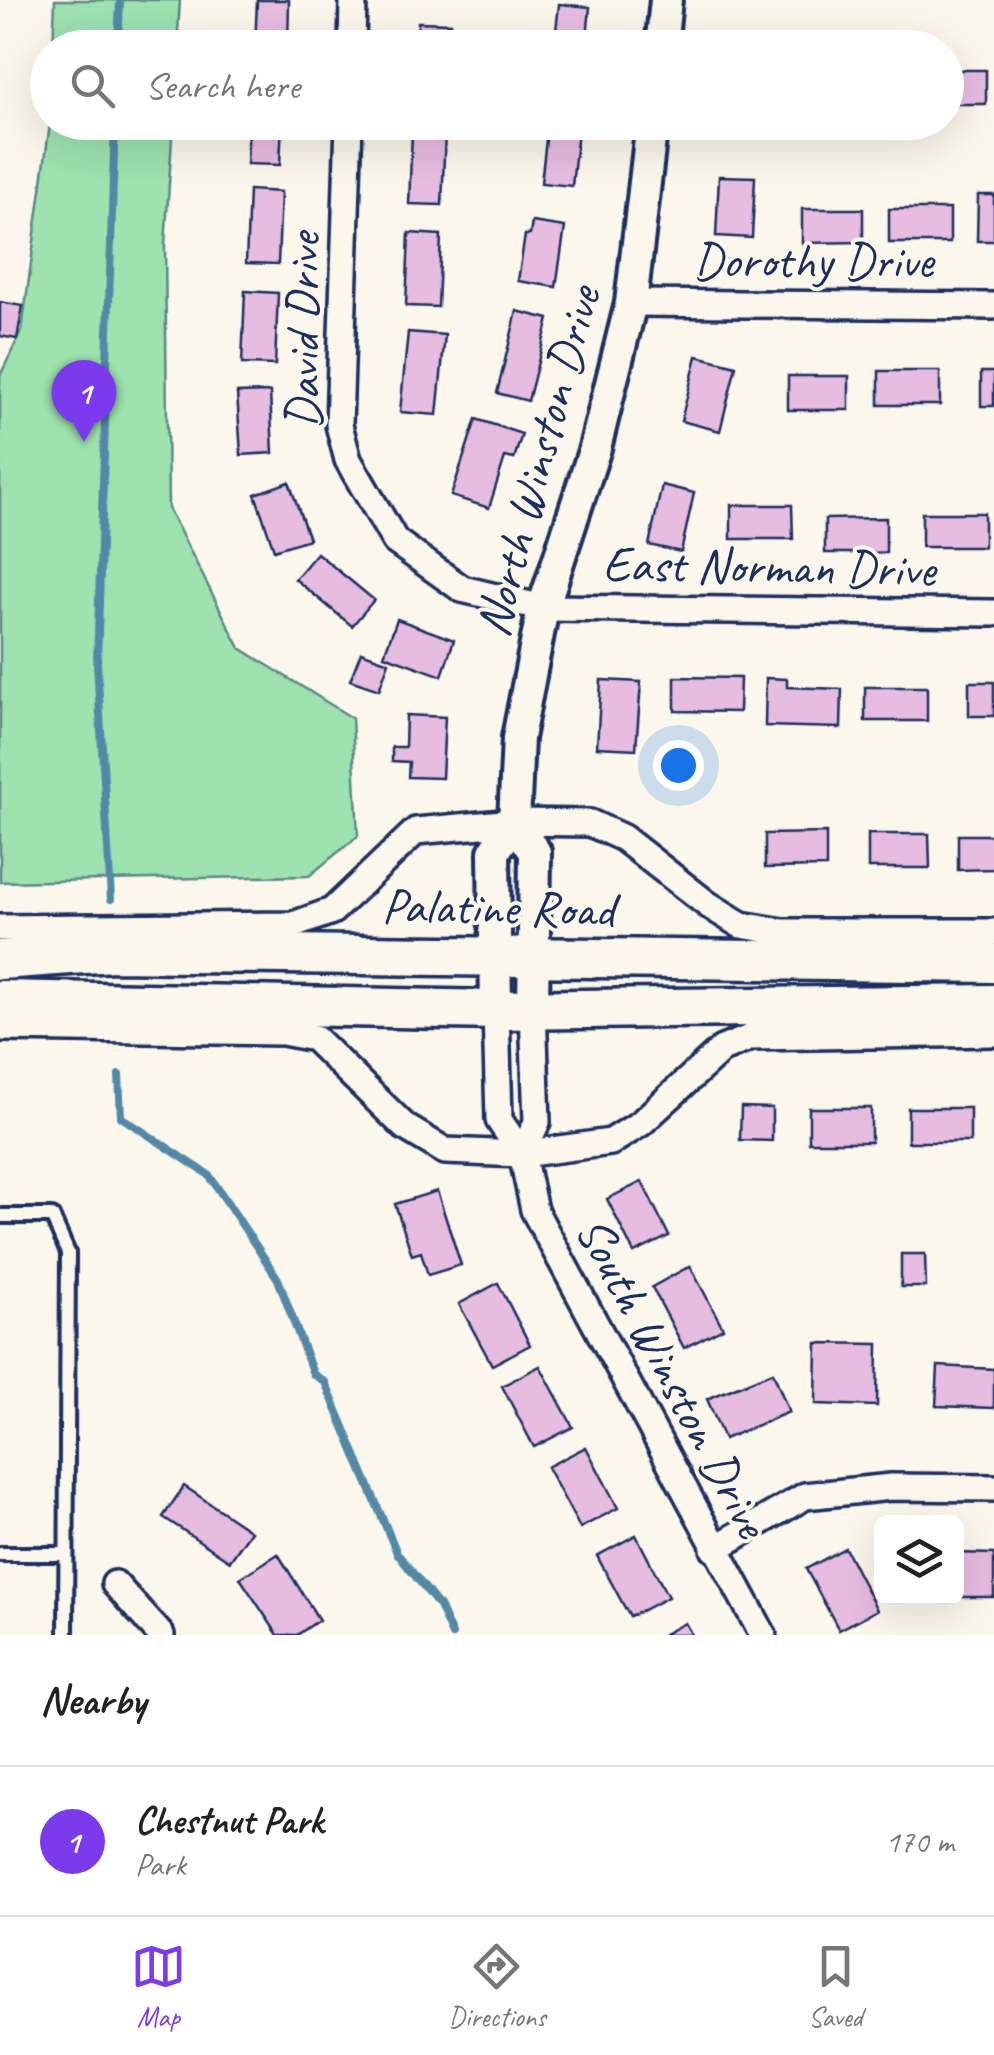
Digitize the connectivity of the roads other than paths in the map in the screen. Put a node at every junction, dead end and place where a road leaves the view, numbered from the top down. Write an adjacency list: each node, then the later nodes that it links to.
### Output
1 (354, 0): 3 (street)
2 (666, 0): 4 (street)
3 (353, 30)
4 (663, 30)
5 (347, 140): 9 (street, David Drive)
6 (650, 140): 7 (street, North Winston Drive)
7 (631, 303): 8 (street, Dorothy Drive); 9 (street, North Winston Drive)
8 (994, 306)
9 (543, 608): 10 (street, East Norman Drive); 11 (street, North Winston Drive)
10 (994, 613)
11 (514, 822): 12 (street); 13 (street); 14 (street, North Winston Drive); 15 (street, North Winston Drive)
12 (0, 928)
13 (994, 932)
14 (494, 956): 15 (main road, Palatine Road); 16 (main road, Palatine Road); 20 (street, North Winston Drive)
15 (535, 956): 17 (main road, Palatine Road); 20 (street, North Winston Drive)
16 (0, 960)
17 (994, 963)
18 (0, 1000): 20 (main road, Palatine Road)
19 (994, 1004): 20 (main road, Palatine Road)
20 (515, 1010): 23 (street, South Winston Drive); 23 (street, South Winston Drive)
21 (0, 1028): 23 (street)
22 (994, 1033): 23 (street)
23 (522, 1154): 26 (street, South Winston Drive)
24 (0, 1216): 28 (lane)
25 (994, 1488): 26 (street)
26 (714, 1549): 32 (street, South Winston Drive)
27 (0, 1554): 28 (lane)
28 (66, 1554): 30 (lane)
29 (115, 1584): 31 (street)
30 (66, 1635)
31 (162, 1635)
32 (763, 1635)

